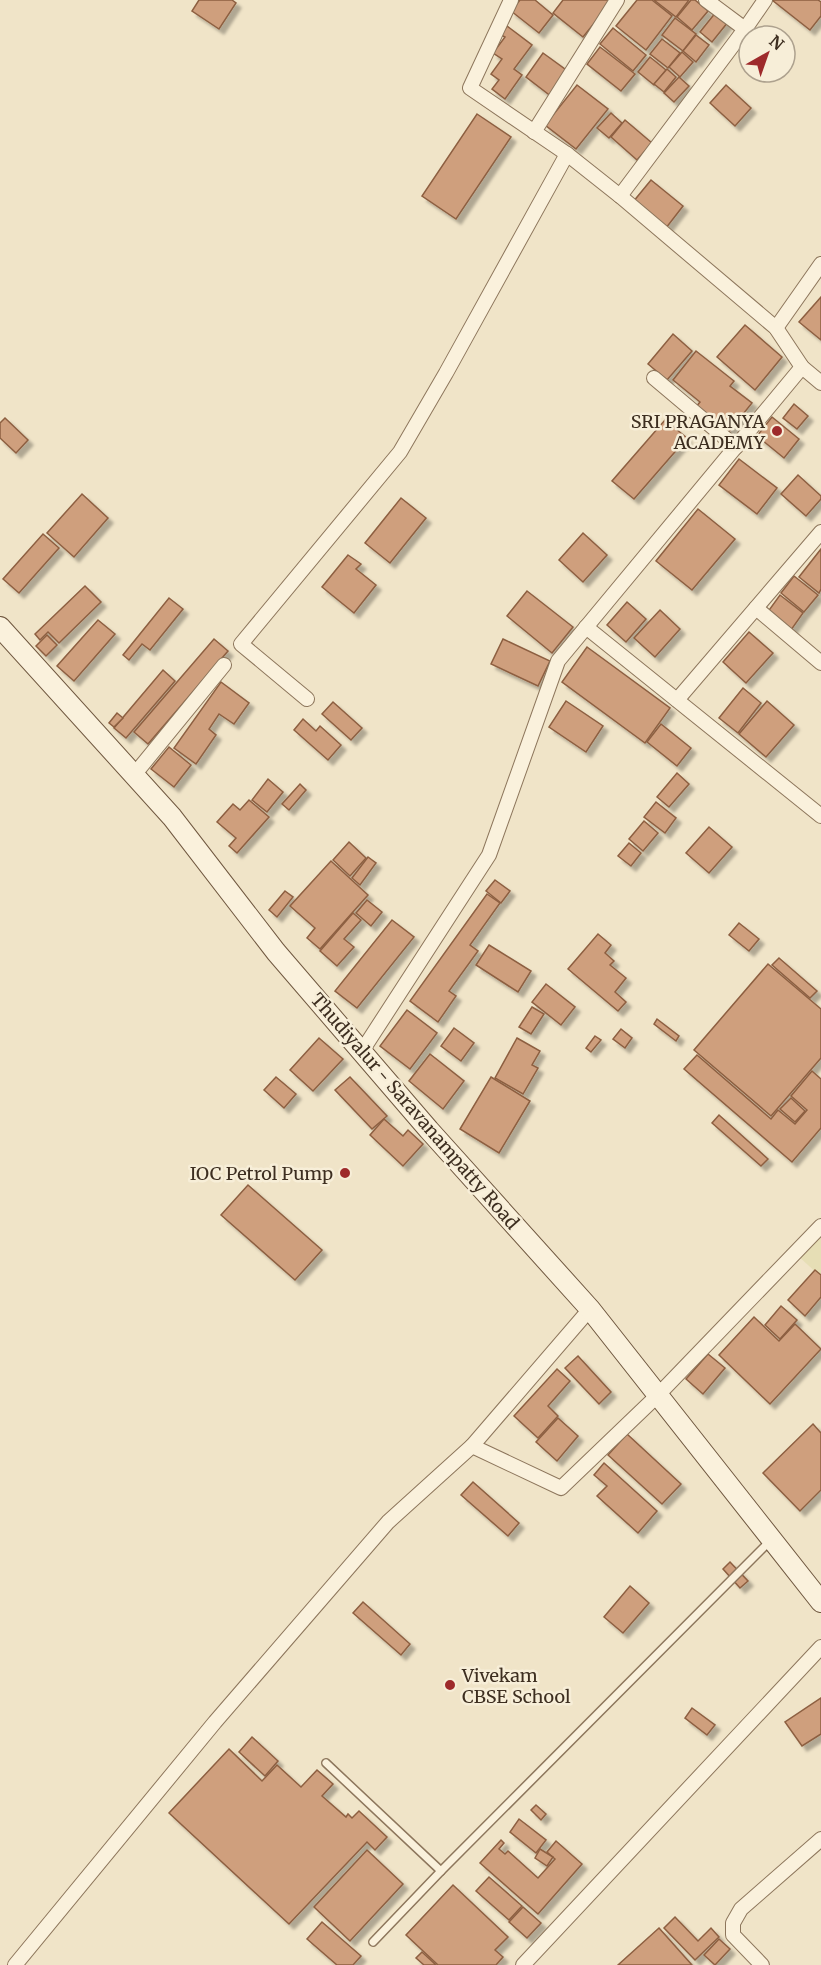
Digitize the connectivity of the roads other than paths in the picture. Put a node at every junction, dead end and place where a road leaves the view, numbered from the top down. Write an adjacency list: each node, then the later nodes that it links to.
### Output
1 (511, 0): 8 (street)
2 (617, 0): 8 (street)
3 (706, 0): 5 (street)
4 (765, 0): 6 (street)
5 (738, 24)
6 (748, 24)
7 (737, 40): 10 (street)
8 (534, 132): 9 (street)
9 (567, 154): 10 (street); 23 (street)
10 (620, 196): 12 (street)
11 (821, 264): 12 (street)
12 (776, 328): 13 (street)
13 (802, 367): 15 (street); 16 (street)
14 (654, 378): 16 (street)
15 (821, 383)
16 (736, 447): 20 (street)
17 (821, 532): 18 (street)
18 (756, 608): 21 (street); 24 (street)
19 (0, 627): 25 (main road, Thudiyalur - Saravanampatty Road)
20 (586, 627): 24 (street); 27 (street)
21 (821, 663)
22 (224, 665): 25 (street)
23 (307, 699)
24 (677, 700): 26 (street)
25 (134, 775): 27 (main road, Thudiyalur - Saravanampatty Road)
26 (821, 816)
27 (362, 1051): 29 (main road, Thudiyalur - Saravanampatty Road)
28 (821, 1226): 30 (street)
29 (590, 1309): 30 (main road, Thudiyalur - Saravanampatty Road); 31 (street)
30 (658, 1395): 31 (street); 32 (main road, Thudiyalur - Saravanampatty Road)
31 (472, 1446): 39 (street)
32 (772, 1539): 33 (main road, Thudiyalur - Saravanampatty Road); 37 (lane)
33 (821, 1602)
34 (821, 1647): 40 (street)
35 (326, 1763): 37 (lane)
36 (821, 1839): 41 (street)
37 (441, 1871): 38 (lane)
38 (373, 1941)
39 (15, 1965)
40 (523, 1965)
41 (762, 1965)

